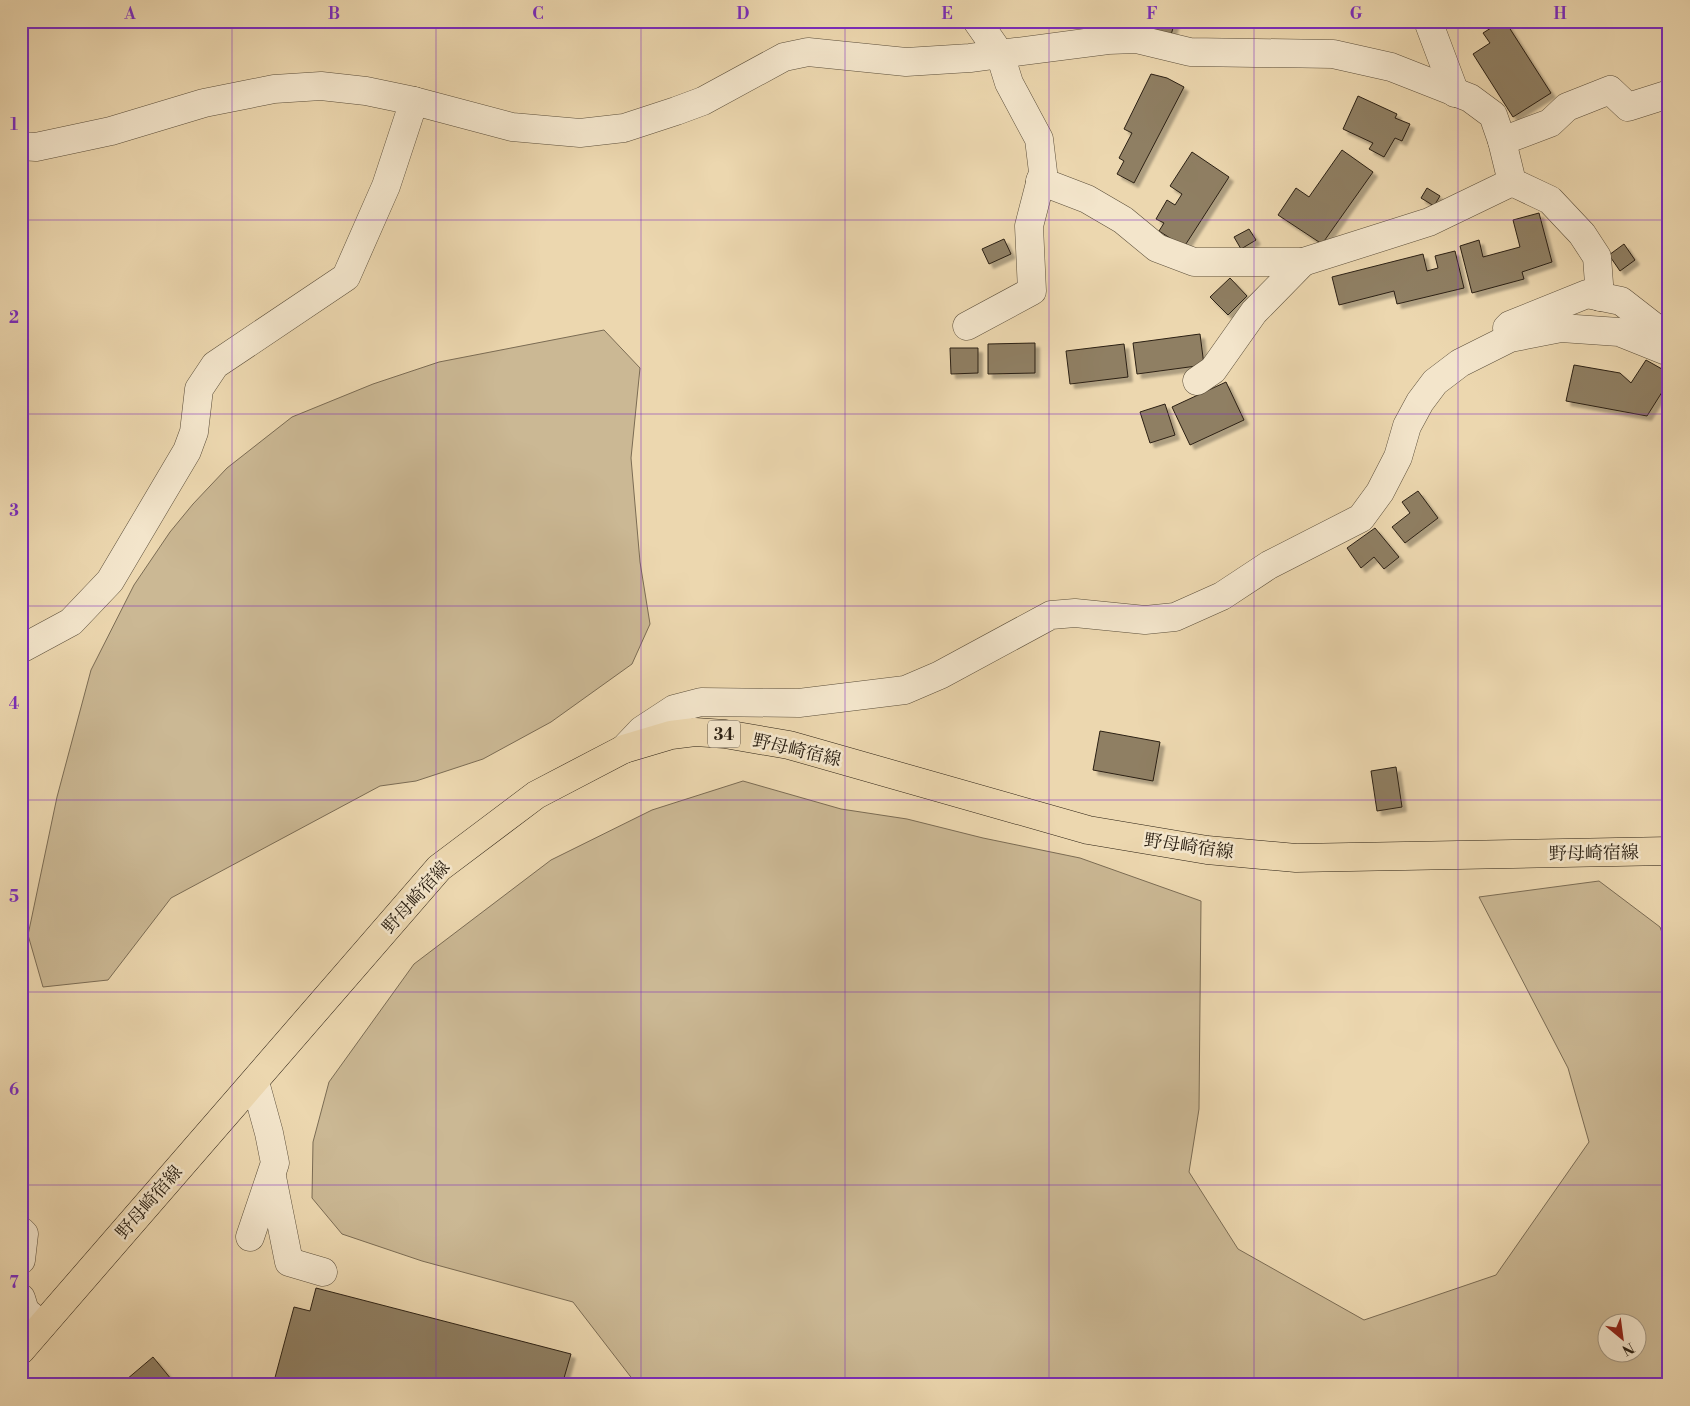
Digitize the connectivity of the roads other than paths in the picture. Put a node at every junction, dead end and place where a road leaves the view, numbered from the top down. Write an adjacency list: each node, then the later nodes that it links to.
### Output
1 (977, 21): 3 (street)
2 (1428, 21): 4 (street)
3 (1000, 54): 4 (street); 6 (street); 9 (street)
4 (1455, 93): 7 (street)
5 (1669, 94): 7 (street)
6 (414, 101): 8 (street); 18 (street)
7 (1502, 141): 10 (street)
8 (21, 146)
9 (1040, 181): 11 (street); 13 (street)
10 (1512, 182): 11 (street); 12 (street)
11 (1303, 262): 17 (street)
12 (1600, 297): 14 (street); 15 (street)
13 (967, 326)
14 (1669, 343)
15 (1494, 346): 16 (street); 19 (street)
16 (1669, 352)
17 (1197, 380)
18 (21, 649)
19 (624, 749): 20 (main road, 野母崎宿線 / 34); 21 (main road, 野母崎宿線 / 34)
20 (1669, 851)
21 (255, 1082): 22 (street); 28 (main road, 野母崎宿線 / 34)
22 (271, 1175): 24 (street); 26 (street)
23 (21, 1231): 25 (street)
24 (250, 1237)
25 (21, 1260)
26 (323, 1272)
27 (21, 1298): 28 (street)
28 (42, 1326): 29 (main road, 野母崎宿線 / 34)
29 (21, 1350)

